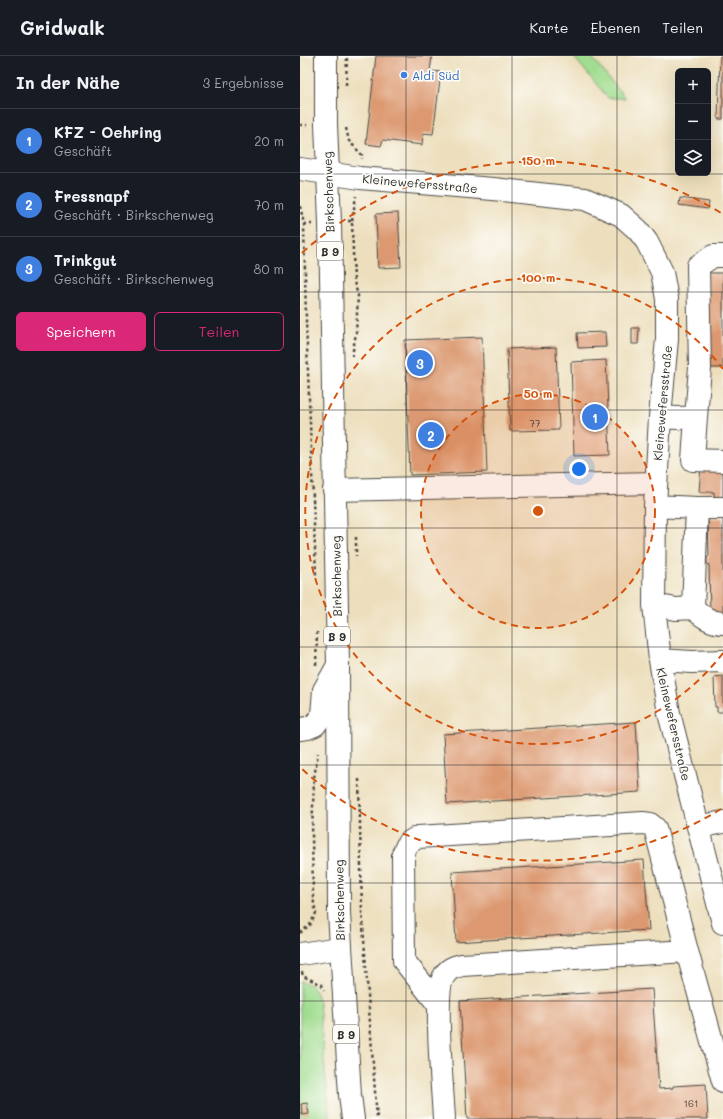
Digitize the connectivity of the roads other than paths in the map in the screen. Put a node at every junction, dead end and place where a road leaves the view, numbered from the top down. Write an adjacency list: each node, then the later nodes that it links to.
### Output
1 (326, 56): 3 (street, Birkschenweg / B 9)
2 (300, 169): 3 (street, Kleinewefersstraße)
3 (327, 174): 5 (street, Kleinewefersstraße); 9 (street, Birkschenweg / B 9)
4 (723, 256): 6 (street)
5 (660, 417): 6 (street); 8 (street, Kleinewefersstraße)
6 (696, 417): 7 (street)
7 (723, 461)
8 (656, 483): 9 (street); 10 (street, Kleinewefersstraße)
9 (334, 490): 18 (street, Birkschenweg / B 9)
10 (655, 506): 11 (street); 13 (street, Kleinewefersstraße)
11 (697, 508): 12 (street); 14 (street)
12 (723, 508)
13 (654, 605): 14 (street); 16 (street, Kleinewefersstraße)
14 (693, 608): 15 (street)
15 (723, 623)
16 (660, 660): 17 (street); 21 (street, Kleinewefersstraße)
17 (723, 661)
18 (338, 665): 19 (street); 23 (street, Birkschenweg / B 9)
19 (308, 727)
20 (723, 822): 21 (street)
21 (698, 827): 22 (street, Kleinewefersstraße)
22 (723, 923)
23 (340, 948): 25 (street); 28 (street, Birkschenweg / B 9)
24 (687, 952): 26 (street); 26 (street); 27 (street)
25 (300, 960)
26 (438, 1004): 29 (street)
27 (723, 1081)
28 (353, 1119)
29 (444, 1119)

